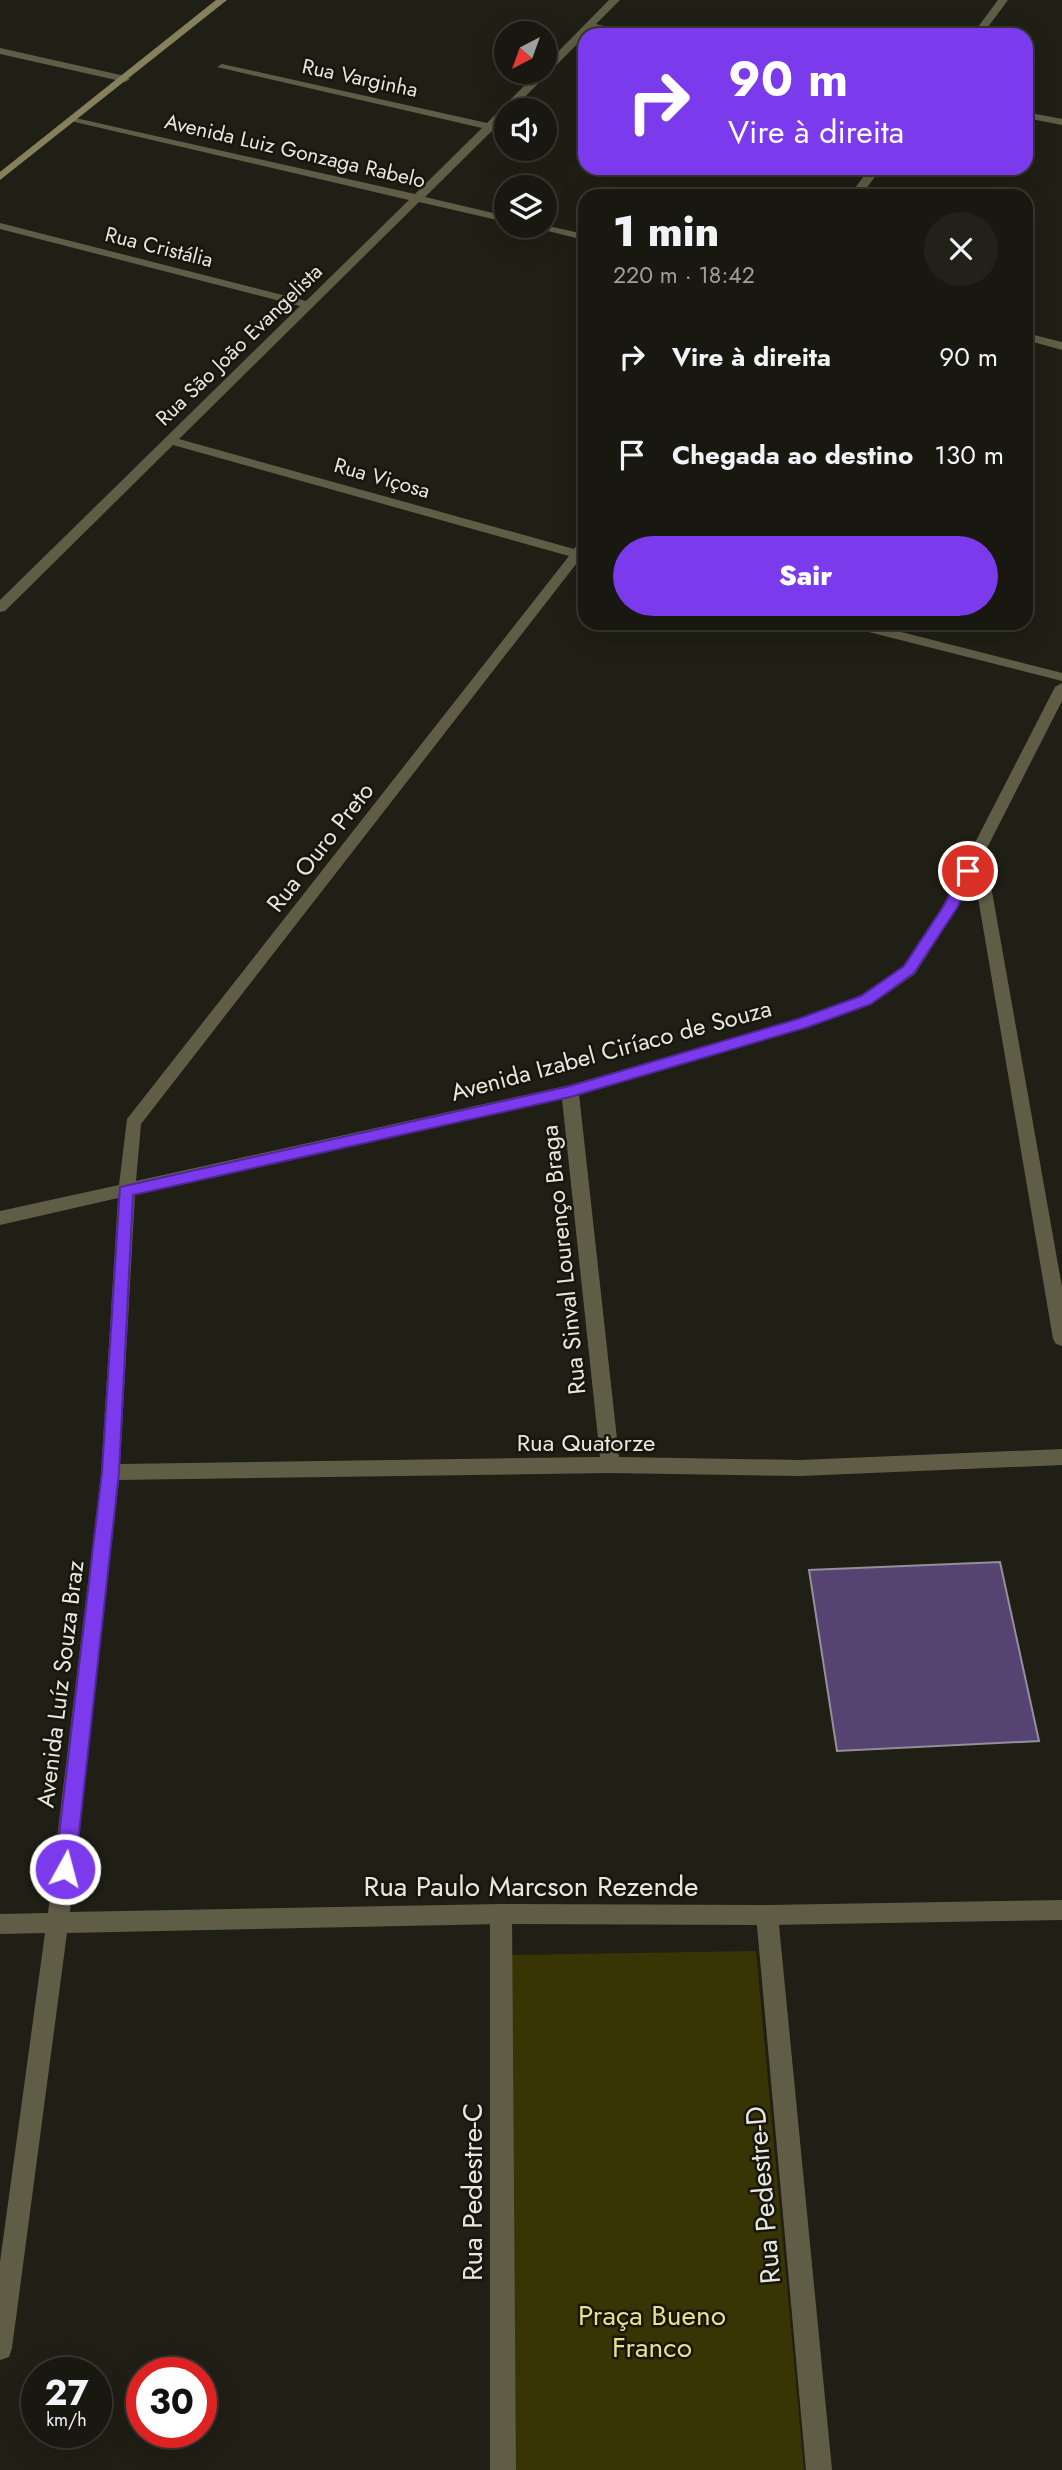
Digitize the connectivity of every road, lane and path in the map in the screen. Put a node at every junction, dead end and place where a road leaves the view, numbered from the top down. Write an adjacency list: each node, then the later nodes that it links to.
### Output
1 (222, 0): 10 (main road)
2 (615, 0): 4 (street, Rua São João Evangelista)
3 (1003, 0): 6 (street)
4 (589, 26): 5 (street)
5 (599, 28)
6 (982, 28)
7 (578, 37): 11 (street, Rua São João Evangelista)
8 (0, 51): 10 (street)
9 (222, 67): 16 (street, Rua Varginha)
10 (125, 79): 13 (main road)
11 (519, 98)
12 (1033, 116): 14 (street)
13 (75, 119): 17 (main road); 18 (street, Avenida Luiz Gonzaga Rabelo)
14 (1062, 122)
15 (494, 123): 16 (street, Rua São João Evangelista)
16 (490, 127): 18 (street, Rua São João Evangelista)
17 (1, 174)
18 (418, 199): 19 (street, Avenida Luiz Gonzaga Rabelo); 23 (street, Rua São João Evangelista)
19 (494, 216)
20 (0, 226): 23 (street, Rua Cristália)
21 (557, 231): 22 (street)
22 (578, 236)
23 (309, 305): 26 (street, Rua São João Evangelista)
24 (1033, 339): 25 (street)
25 (1062, 346)
26 (169, 440): 27 (street, Rua Viçosa); 29 (street, Rua São João Evangelista)
27 (578, 551)
28 (578, 557): 35 (street, Rua Ouro Preto)
29 (0, 608)
30 (877, 630): 31 (street)
31 (1062, 677)
32 (1062, 687): 33 (street, Avenida Izabel Ciríaco de Souza)
33 (978, 853): 34 (street, Avenida Izabel Ciríaco de Souza); 37 (street)
34 (570, 1091): 35 (street, Avenida Izabel Ciríaco de Souza); 39 (street, Rua Sinval Lourenço Braga)
35 (126, 1191): 36 (street, Avenida Izabel Ciríaco de Souza); 40 (street, Avenida Luíz Souza Braz)
36 (0, 1218)
37 (1062, 1339)
38 (1062, 1457): 39 (street, Rua Quatorze)
39 (610, 1465): 40 (street, Rua Quatorze)
40 (111, 1472): 44 (street, Avenida Luíz Souza Braz)
41 (1062, 1910): 43 (street, Rua Paulo Marcson Rezende)
42 (501, 1914): 43 (street, Rua Paulo Marcson Rezende); 44 (street, Rua Paulo Marcson Rezende); 47 (street, Rua Pedestre-C)
43 (767, 1915): 48 (street, Rua Pedestre-D)
44 (59, 1921): 45 (street, Rua Paulo Marcson Rezende); 46 (street, Avenida Luíz Souza Braz)
45 (0, 1924)
46 (0, 2348)
47 (503, 2470)
48 (818, 2470)

